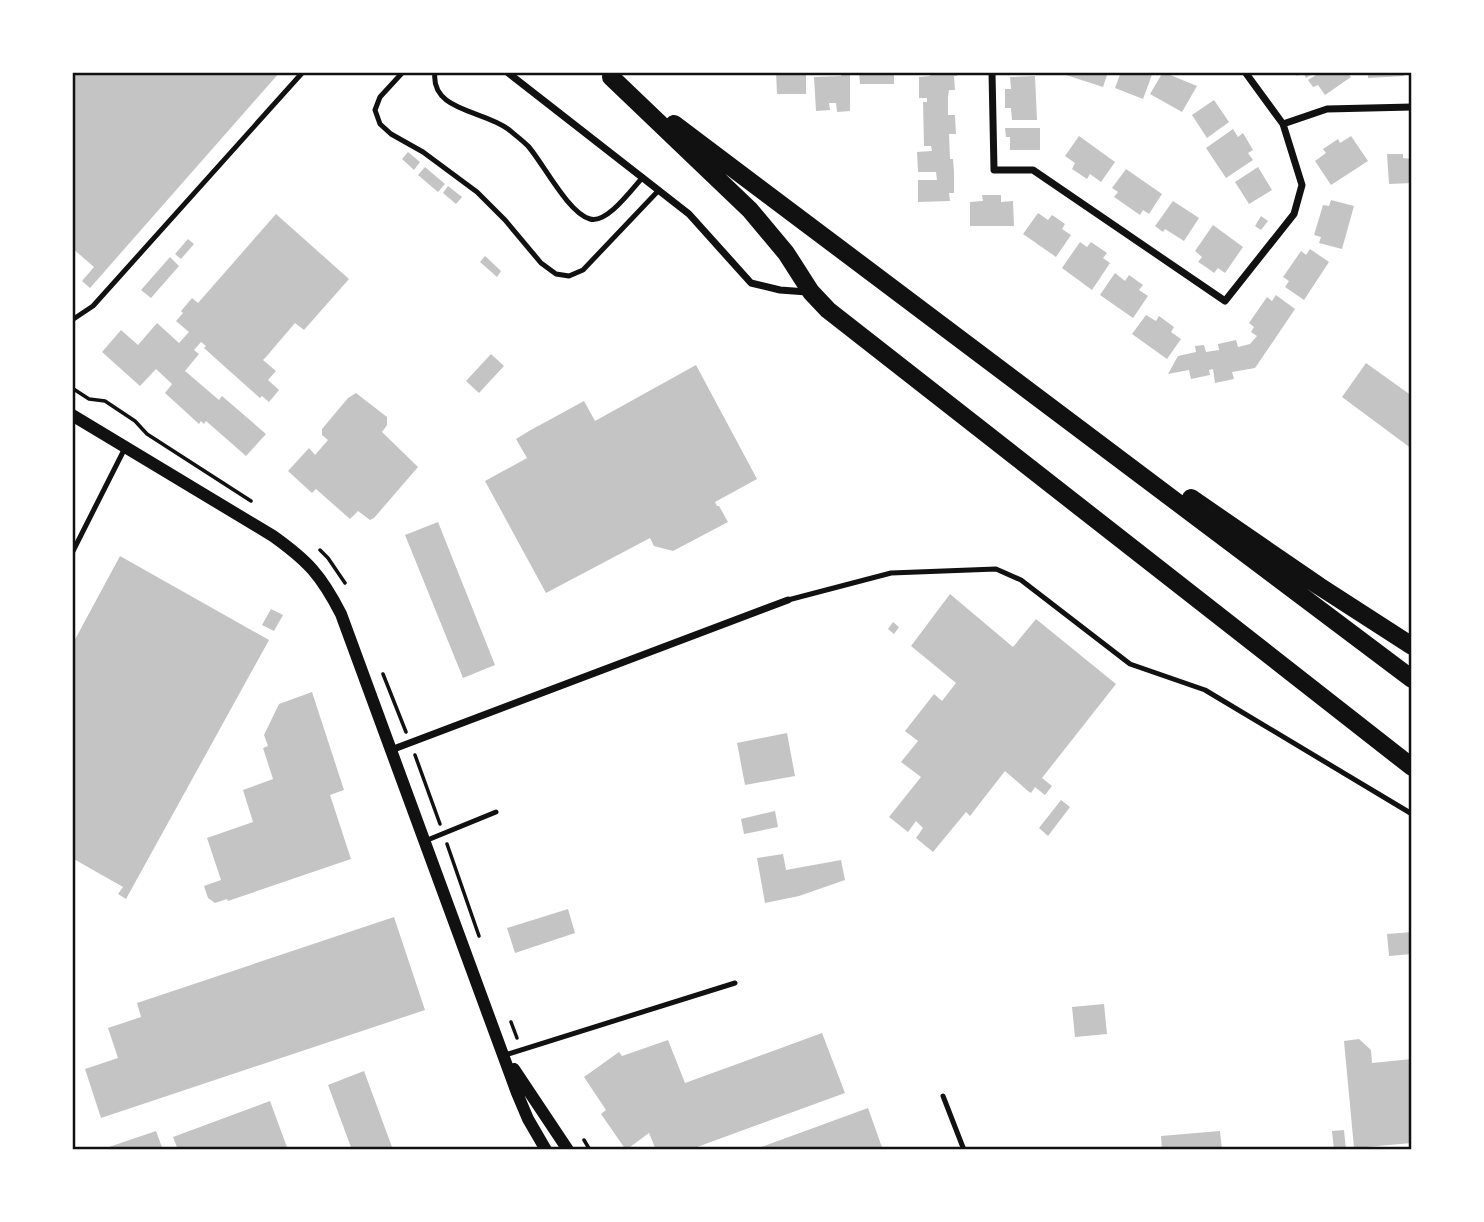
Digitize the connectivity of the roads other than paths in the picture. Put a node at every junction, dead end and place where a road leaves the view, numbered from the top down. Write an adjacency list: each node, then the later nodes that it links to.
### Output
1 (303, 72): 14 (lane)
2 (402, 72): 11 (lane)
3 (435, 72): 10 (lane)
4 (506, 72): 10 (street)
5 (992, 72): 9 (street)
6 (1245, 72): 9 (street)
7 (607, 74): 12 (main road); 13 (main road)
8 (1412, 107): 9 (street)
9 (1283, 124)
10 (643, 177): 11 (street)
11 (659, 190): 13 (street)
12 (842, 250): 19 (main road); 20 (main road)
13 (811, 292): 22 (main road)
14 (72, 320)
15 (73, 420): 16 (street)
16 (125, 448): 17 (lane); 21 (street)
17 (72, 553)
18 (788, 600): 21 (street); 24 (lane)
19 (1412, 646)
20 (1412, 679)
21 (391, 750): 25 (street)
22 (1412, 767)
23 (496, 812): 25 (lane)
24 (1412, 814)
25 (425, 841): 27 (street)
26 (735, 983): 27 (lane)
27 (505, 1055): 29 (street); 30 (street)
28 (943, 1096): 31 (lane)
29 (546, 1150)
30 (568, 1150)
31 (964, 1150)

